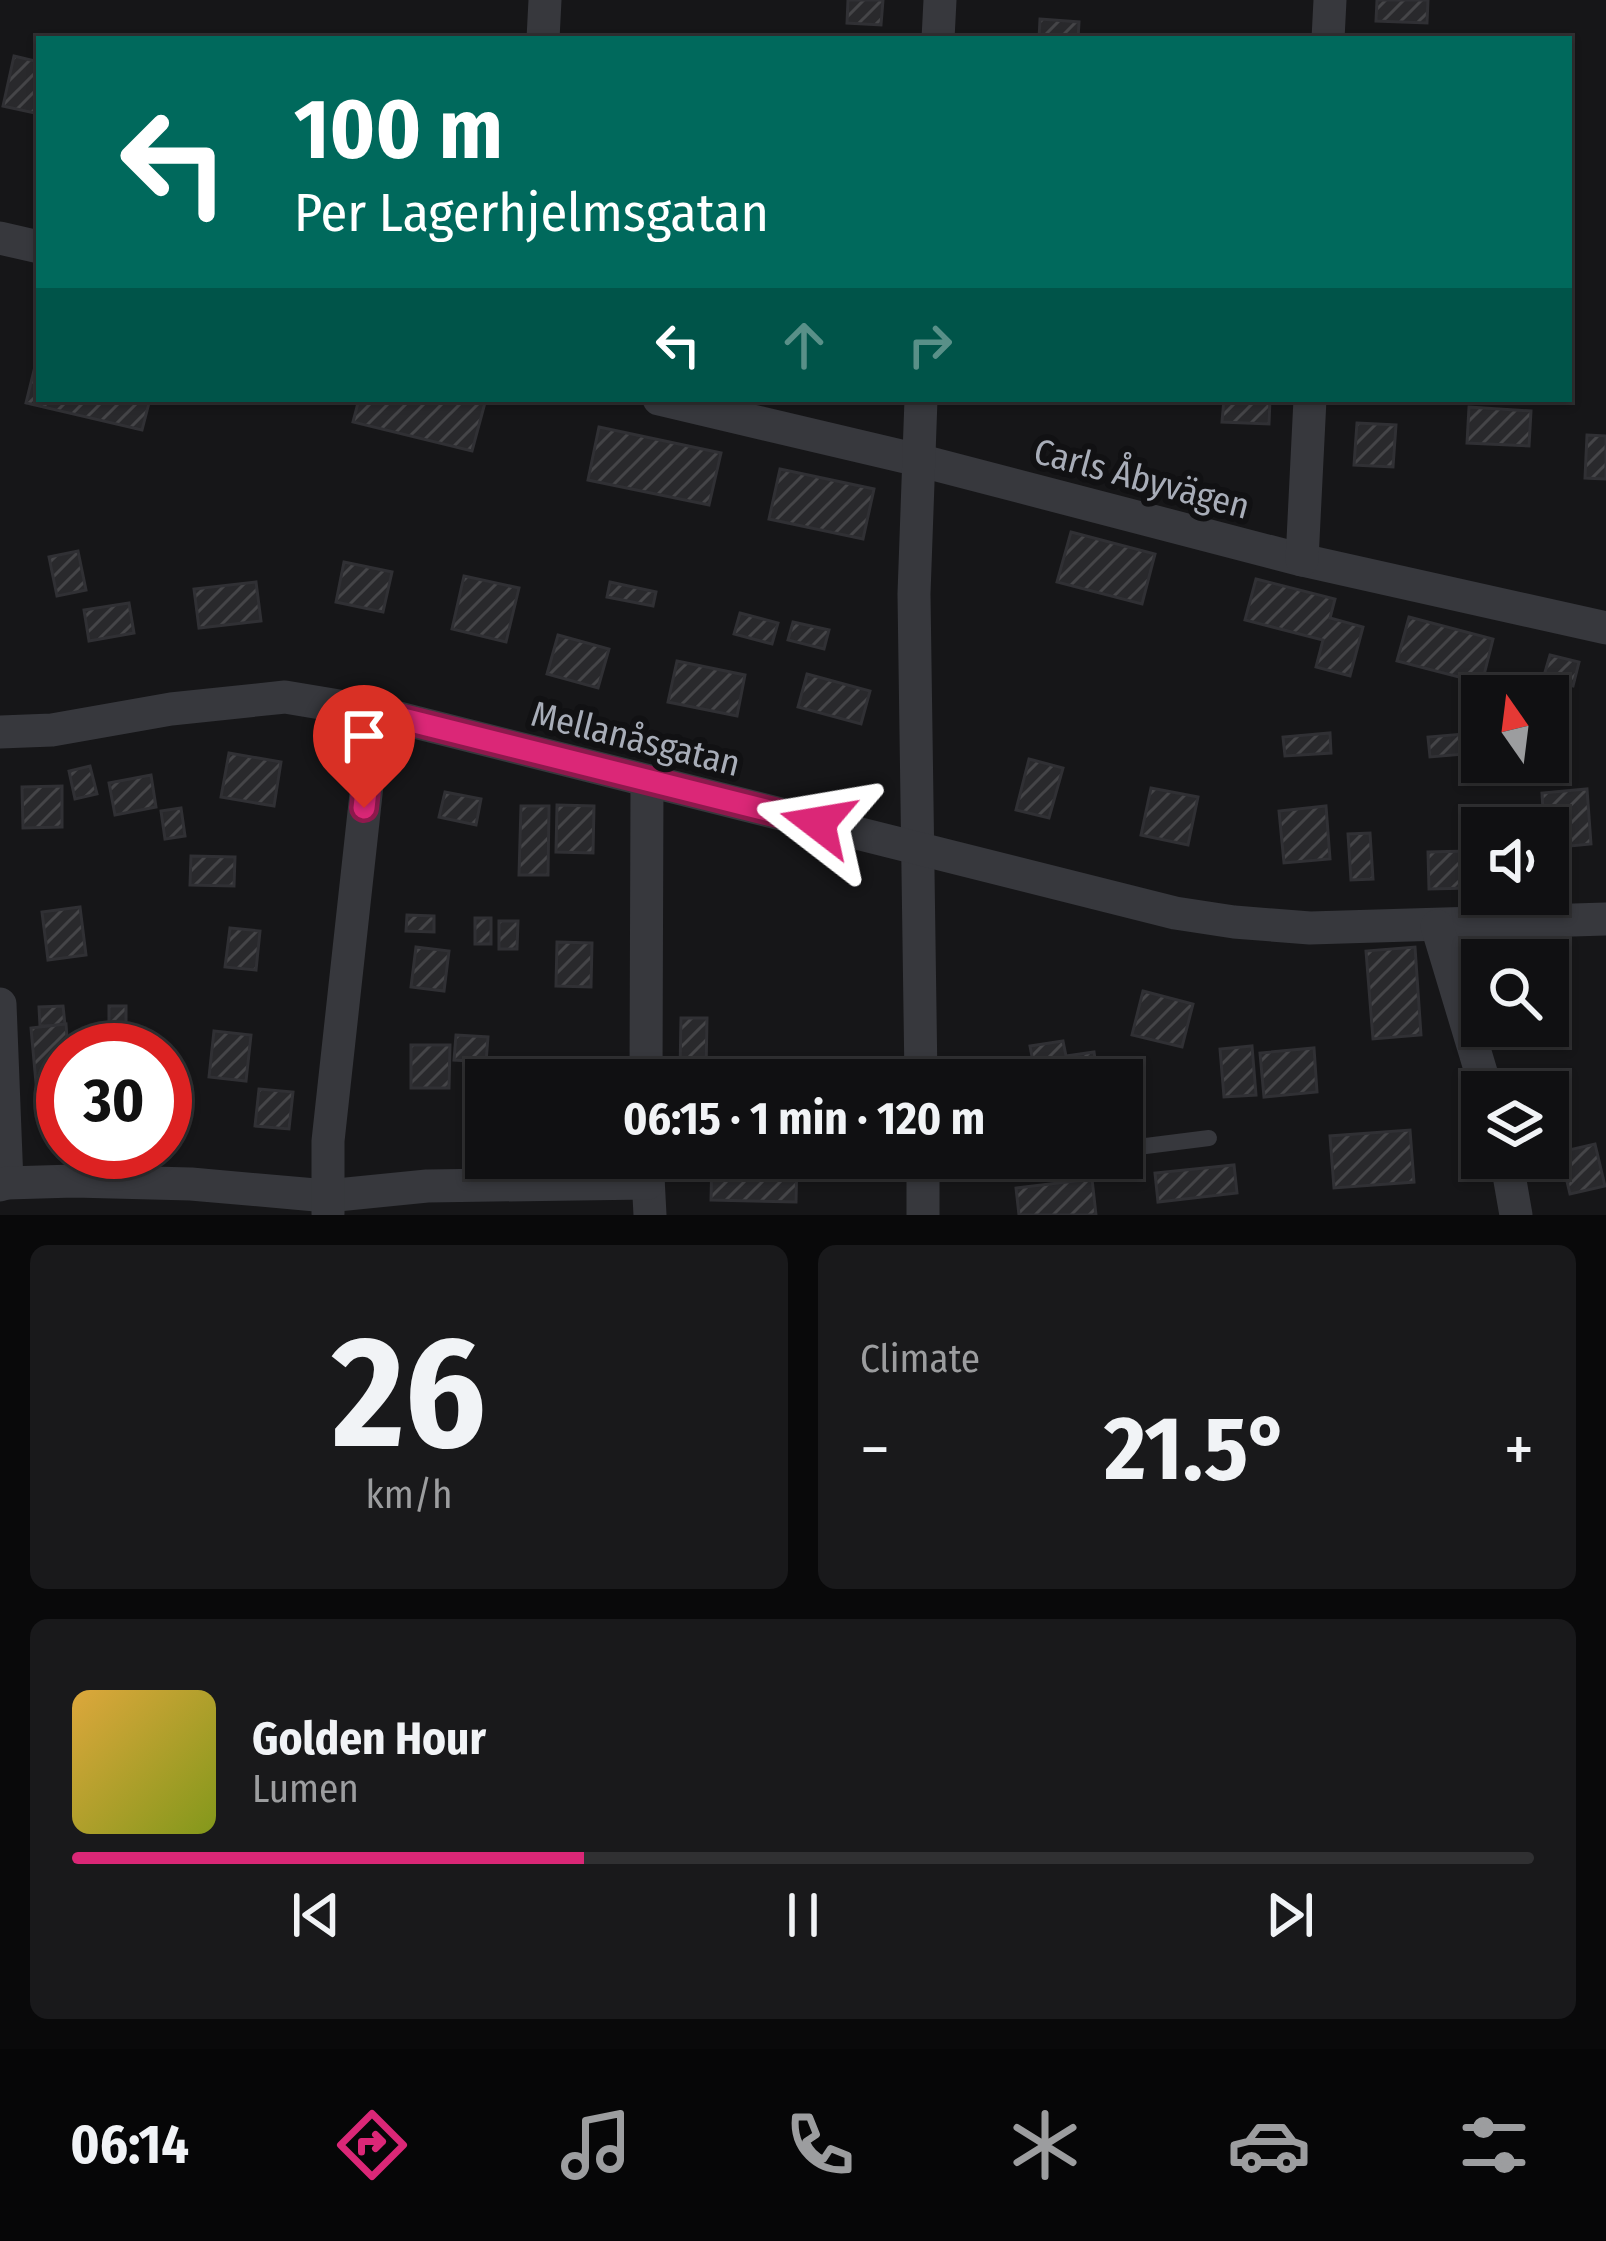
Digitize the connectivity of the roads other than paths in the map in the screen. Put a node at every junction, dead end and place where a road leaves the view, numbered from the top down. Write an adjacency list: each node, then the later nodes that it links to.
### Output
1 (545, 0): 4 (street)
2 (940, 0): 5 (street)
3 (1330, 0): 6 (street)
4 (543, 36)
5 (938, 36)
6 (1328, 36)
7 (0, 238): 8 (street)
8 (36, 246)
9 (672, 402): 12 (street, Carls Åbyvägen)
10 (921, 402): 12 (street)
11 (1310, 402): 13 (street)
12 (918, 460): 13 (street, Carls Åbyvägen); 18 (street)
13 (1302, 560): 14 (street, Carls Åbyvägen)
14 (1606, 628)
15 (375, 712): 16 (street, Mellanåsgatan); 17 (street, Mellanåsgatan); 31 (street)
16 (0, 732)
17 (647, 781): 18 (street, Mellanåsgatan); 22 (street)
18 (918, 848): 20 (street, Mellanåsgatan); 23 (street)
19 (1606, 919): 20 (street, Mellanåsgatan)
20 (1437, 926): 24 (street)
21 (0, 1004): 29 (street)
22 (646, 1059)
23 (921, 1059)
24 (1481, 1071)
25 (1209, 1138): 26 (lane)
26 (1143, 1146)
27 (923, 1179): 32 (street)
28 (1510, 1179): 33 (street)
29 (4, 1184): 31 (street)
30 (648, 1185): 31 (street)
31 (328, 1205)
32 (923, 1215)
33 (1516, 1215)

